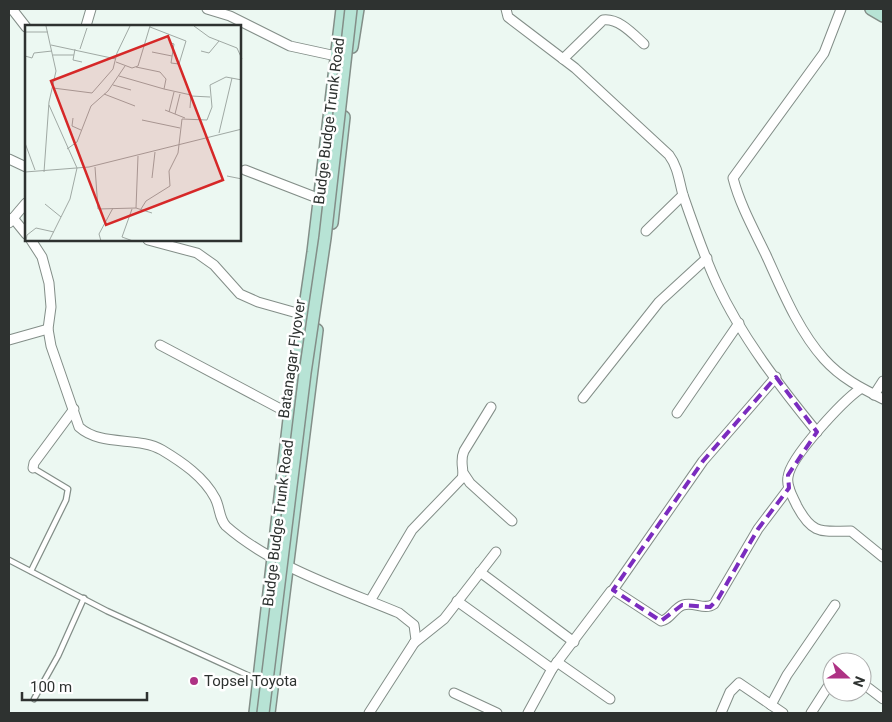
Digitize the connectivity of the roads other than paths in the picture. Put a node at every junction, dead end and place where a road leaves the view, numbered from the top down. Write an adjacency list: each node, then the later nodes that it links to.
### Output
1 (12, 9): 11 (street)
2 (91, 9): 12 (street)
3 (207, 9): 14 (street)
4 (342, 9): 14 (street, Budge Budge Trunk Road)
5 (351, 9): 72 (street, Batanagar Flyover, bridge)
6 (358, 9): 52 (street, Budge Budge Trunk Road)
7 (506, 9): 15 (street)
8 (841, 9): 35 (street)
9 (871, 9): 10 (street)
10 (883, 16)
11 (25, 25)
12 (86, 25)
13 (644, 44): 15 (street)
14 (336, 56): 20 (street, Budge Budge Trunk Road)
15 (563, 59): 19 (street)
16 (9, 159): 17 (street)
17 (25, 167)
18 (245, 170): 20 (street)
19 (683, 195): 23 (street); 27 (street)
20 (320, 199): 28 (street, Budge Budge Trunk Road)
21 (25, 204): 22 (street)
22 (11, 220): 24 (street)
23 (646, 232)
24 (25, 233)
25 (33, 241): 30 (street)
26 (152, 241): 28 (street)
27 (707, 258): 29 (street); 37 (street)
28 (304, 315): 42 (street, Budge Budge Trunk Road)
29 (739, 323): 33 (street); 41 (street)
30 (48, 329): 31 (street); 40 (street)
31 (9, 340)
32 (160, 345): 42 (street)
33 (776, 377): 43 (street); 55 (street)
34 (883, 381): 36 (street)
35 (860, 389): 36 (street); 43 (street)
36 (874, 395): 38 (street)
37 (583, 398)
38 (883, 399)
39 (491, 407): 45 (street)
40 (74, 409): 44 (street); 49 (street)
41 (676, 413)
42 (290, 414): 49 (street, Budge Budge Trunk Road)
43 (817, 432): 46 (street)
44 (33, 468): 53 (lane)
45 (464, 474): 47 (street); 57 (street)
46 (789, 488): 50 (street); 55 (street)
47 (512, 521)
48 (496, 552): 54 (street)
49 (273, 557): 52 (street); 63 (street, Budge Budge Trunk Road)
50 (883, 557)
51 (9, 560): 53 (lane)
52 (288, 566): 57 (street); 73 (street, Budge Budge Trunk Road)
53 (32, 571): 56 (lane)
54 (480, 572): 58 (street); 60 (street)
55 (612, 590): 60 (street)
56 (84, 598): 63 (lane); 67 (lane)
57 (370, 601): 61 (street)
58 (458, 601): 61 (street); 62 (street)
59 (835, 605): 70 (street)
60 (574, 642): 62 (street)
61 (414, 643): 74 (street)
62 (554, 665): 68 (street); 76 (street)
63 (258, 680): 71 (street, Budge Budge Trunk Road)
64 (872, 691): 69 (street)
65 (454, 693): 75 (street)
66 (822, 696): 79 (street)
67 (34, 699)
68 (610, 699)
69 (883, 699)
70 (771, 705): 77 (street); 78 (street)
71 (255, 713)
72 (263, 713)
73 (269, 713)
74 (369, 713)
75 (497, 713)
76 (528, 713)
77 (720, 713)
78 (783, 713)
79 (811, 713)

